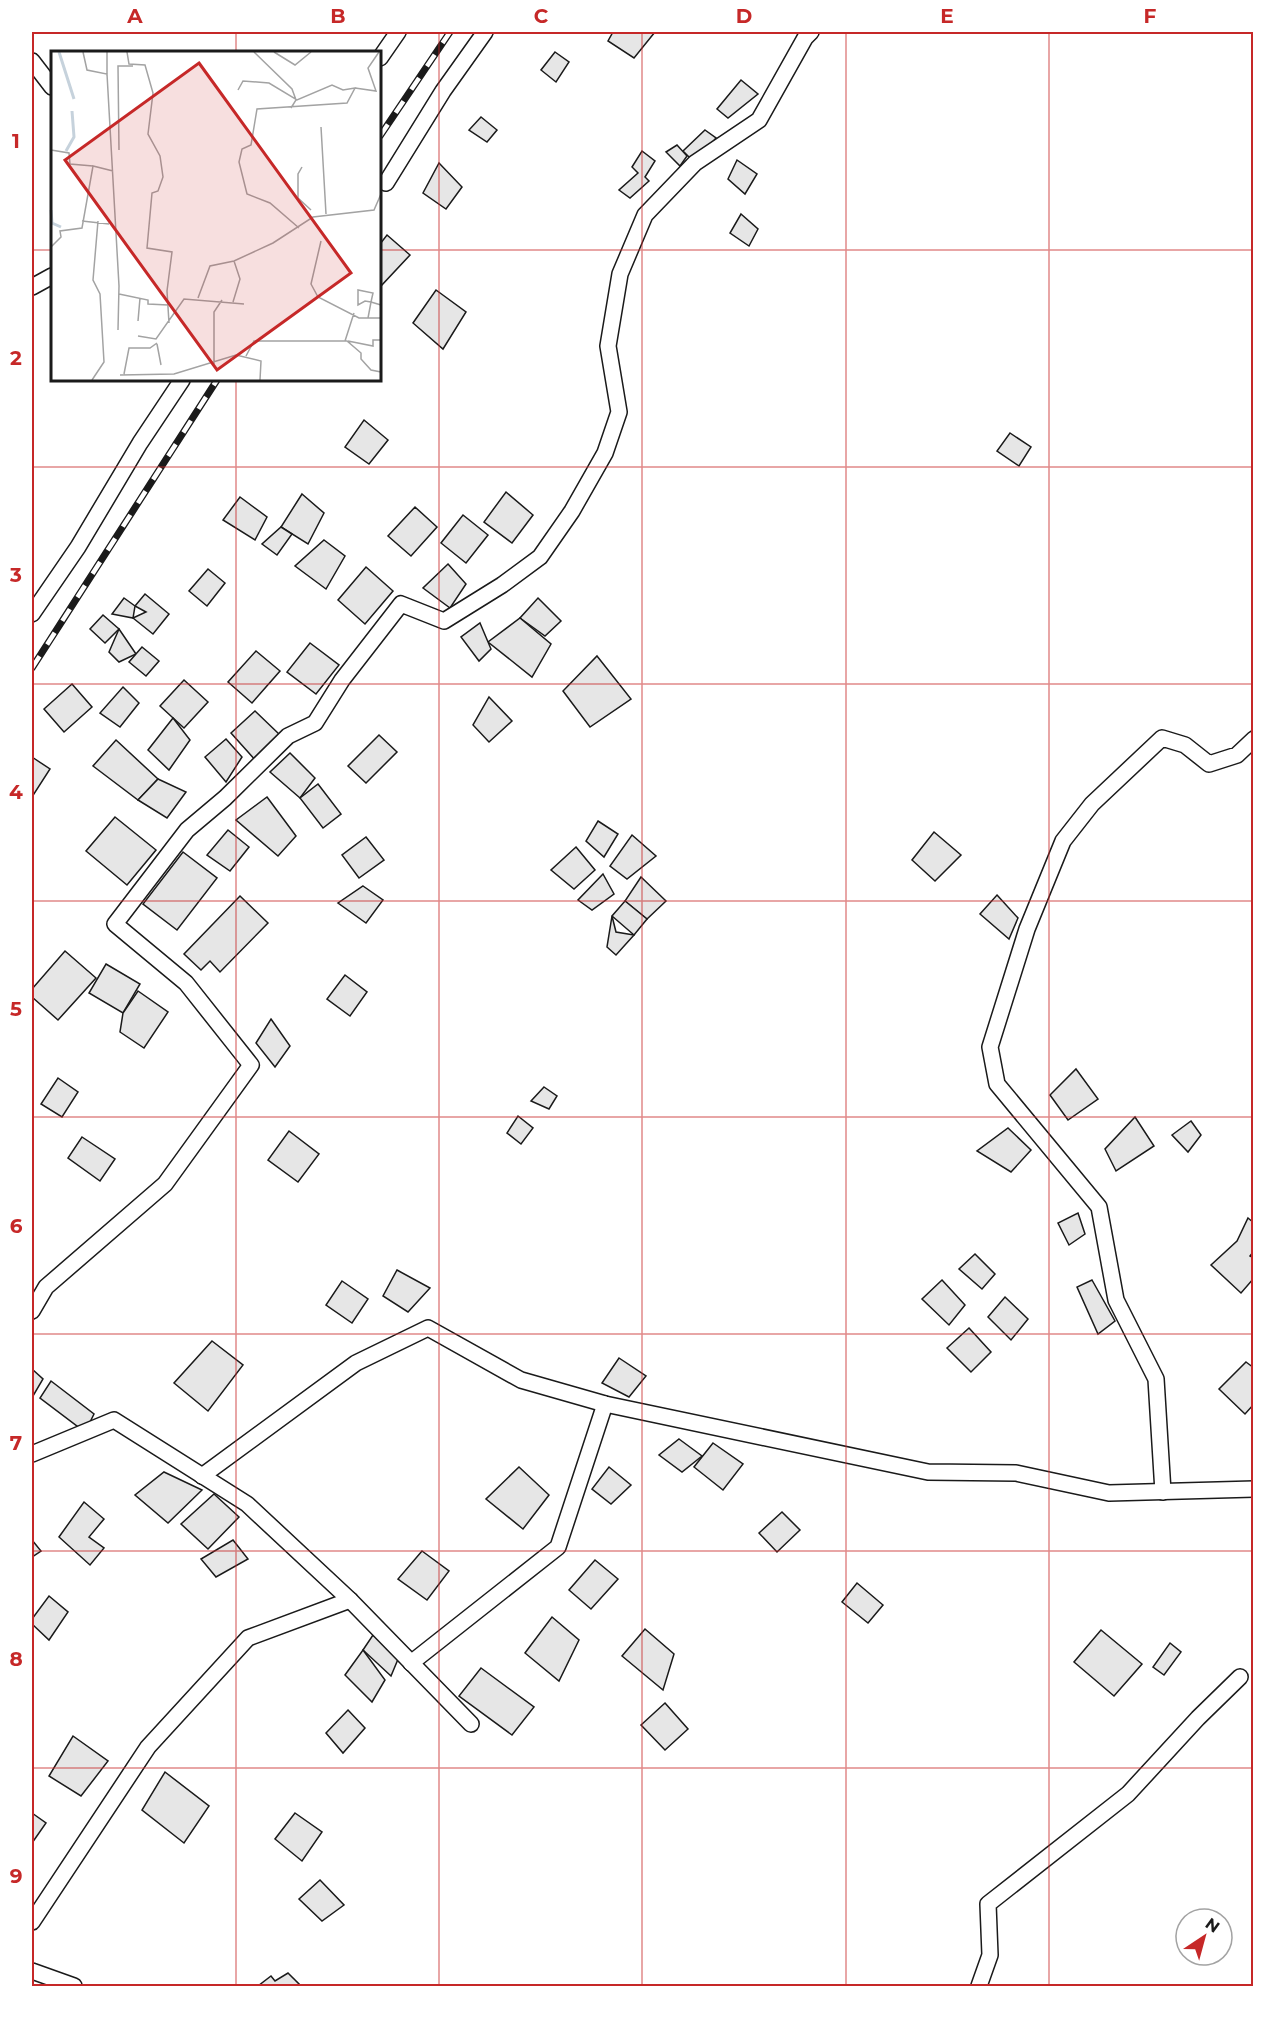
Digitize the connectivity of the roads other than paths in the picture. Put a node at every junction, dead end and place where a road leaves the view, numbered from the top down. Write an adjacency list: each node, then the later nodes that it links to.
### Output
1 (398, 32): 4 (street)
2 (485, 32): 7 (street)
3 (811, 32): 13 (street)
4 (381, 57)
5 (32, 61): 6 (street)
6 (51, 86)
7 (386, 183)
8 (51, 277): 9 (street)
9 (32, 287)
10 (181, 381): 11 (street)
11 (32, 614)
12 (1254, 739): 18 (street)
13 (32, 1311)
14 (605, 1404): 16 (street); 18 (street); 20 (street)
15 (32, 1454): 16 (street)
16 (202, 1476): 19 (street)
17 (1254, 1489): 18 (street)
18 (1163, 1492)
19 (350, 1600): 20 (street); 23 (street)
20 (411, 1663): 22 (street)
21 (1240, 1677): 26 (street)
22 (471, 1724)
23 (32, 1922)
24 (32, 1971): 25 (street)
25 (74, 1986)
26 (979, 1986)

